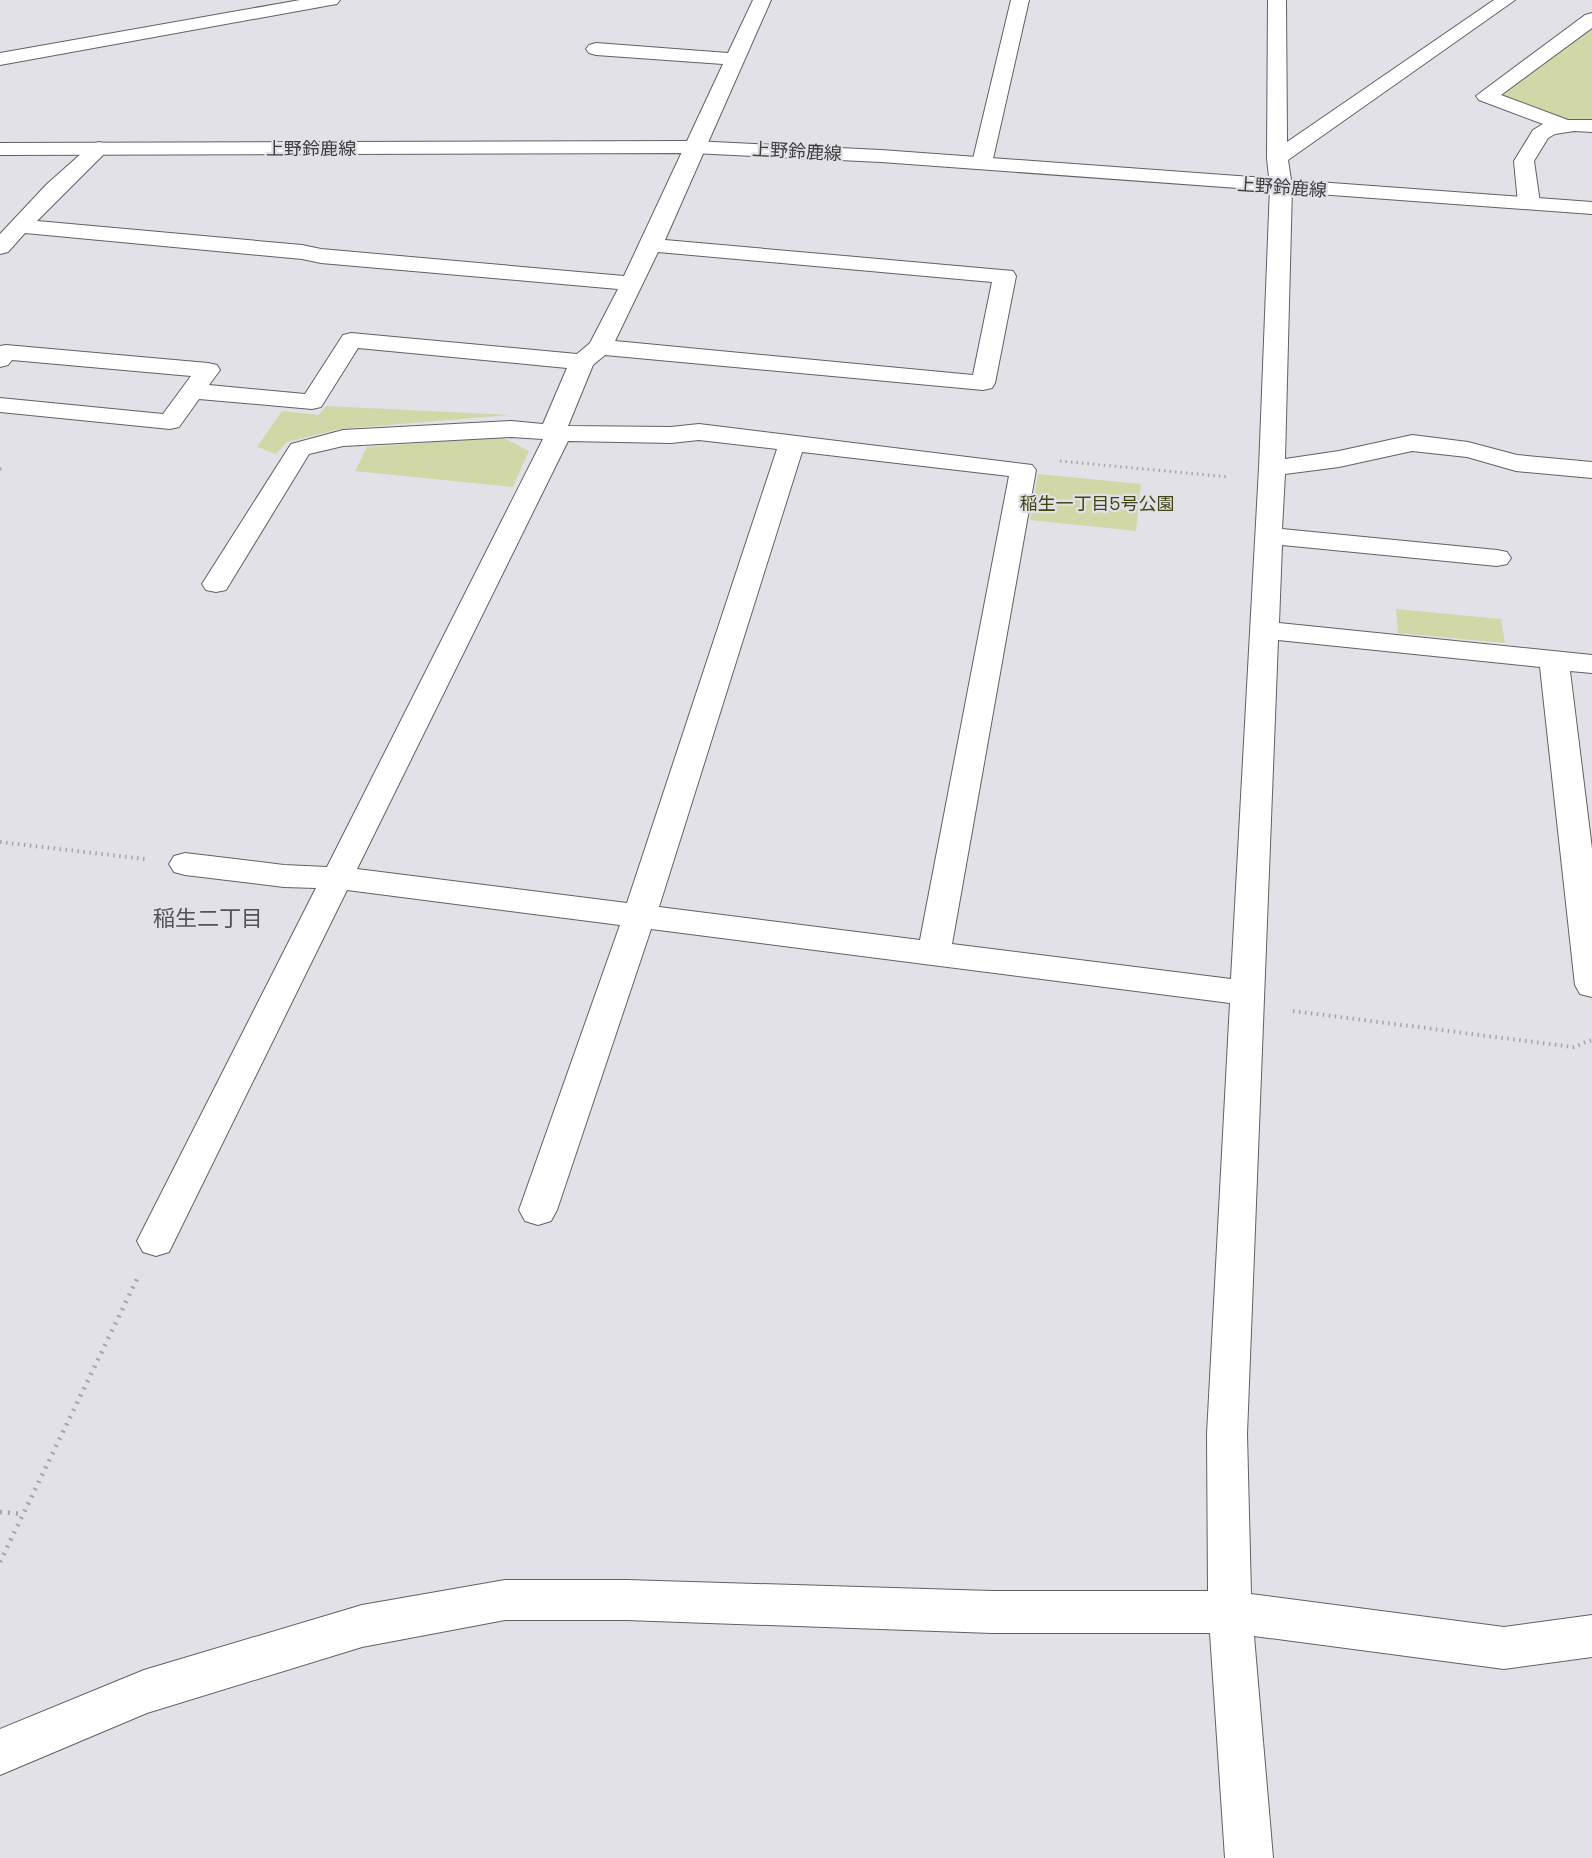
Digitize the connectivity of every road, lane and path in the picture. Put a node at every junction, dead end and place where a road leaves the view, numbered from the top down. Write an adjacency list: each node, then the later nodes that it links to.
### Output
1 (331, 0): 8 (street)
2 (762, 0): 9 (street)
3 (1020, 0): 16 (street)
4 (1277, 0): 15 (street)
5 (1506, 0): 15 (street)
6 (1592, 19): 10 (street)
7 (596, 48): 9 (street)
8 (0, 59)
9 (734, 59): 12 (street)
10 (1565, 126): 11 (street); 18 (street)
11 (1592, 126)
12 (693, 147): 13 (street, 上野鈴鹿線); 16 (street, 上野鈴鹿線); 21 (street)
13 (99, 148): 14 (street, 上野鈴鹿線); 20 (street)
14 (0, 149)
15 (1278, 158): 17 (street)
16 (982, 163): 17 (street, 上野鈴鹿線)
17 (1281, 187): 18 (street, 上野鈴鹿線); 32 (street)
18 (1529, 203): 19 (street, 上野鈴鹿線)
19 (1592, 208)
20 (19, 226): 22 (street); 23 (street)
21 (651, 245): 23 (street); 24 (street)
22 (0, 247)
23 (631, 283): 24 (street)
24 (591, 354): 26 (street); 28 (street)
25 (2, 355): 26 (street)
26 (194, 391): 27 (street)
27 (0, 405)
28 (560, 433): 29 (street); 35 (street); 41 (street)
29 (792, 443): 30 (street); 42 (street)
30 (1023, 470): 32 (path); 43 (street)
31 (1592, 470): 32 (street)
32 (1271, 474): 33 (street)
33 (1268, 536): 34 (street); 36 (street)
34 (1497, 558)
35 (216, 584)
36 (1265, 630): 37 (street); 45 (street)
37 (1554, 660): 38 (street); 44 (street)
38 (1592, 664)
39 (0, 842): 40 (path)
40 (185, 864): 41 (street)
41 (337, 878): 42 (street); 48 (street)
42 (639, 917): 43 (street); 47 (street)
43 (934, 953): 45 (street)
44 (1592, 985)
45 (1246, 999): 46 (path); 52 (street)
46 (1592, 1040)
47 (538, 1210)
48 (156, 1241): 50 (path)
49 (0, 1512): 50 (path)
50 (23, 1514): 51 (path)
51 (0, 1562)
52 (1230, 1612): 53 (street); 54 (street); 55 (street)
53 (1592, 1636)
54 (0, 1752)
55 (1249, 1858)

